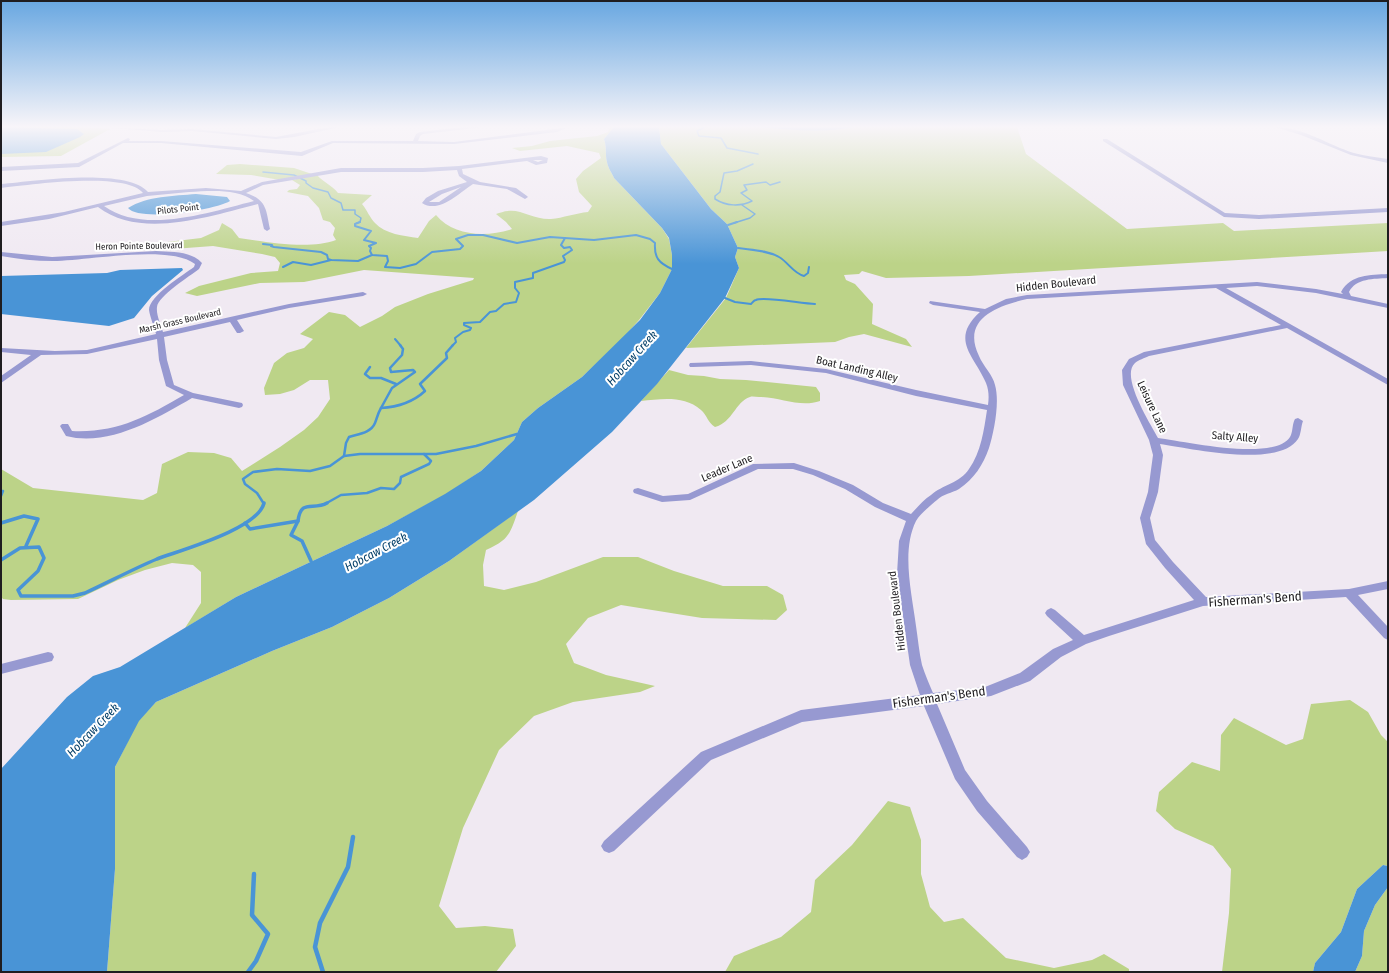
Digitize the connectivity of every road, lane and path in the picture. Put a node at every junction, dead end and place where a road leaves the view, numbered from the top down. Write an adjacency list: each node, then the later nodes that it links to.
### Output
1 (327, 172): 8 (street)
2 (460, 172): 5 (street)
3 (1156, 172): 13 (street)
4 (34, 176): 6 (street)
5 (472, 182): 5 (street); 10 (street)
6 (24, 184): 7 (street); 9 (street)
7 (1, 186)
8 (242, 193): 9 (street); 11 (street)
9 (147, 194): 12 (street)
10 (525, 197)
11 (259, 202): 12 (street, Pilots Point); 15 (street)
12 (100, 206): 14 (street)
13 (1388, 210)
14 (1, 224)
15 (266, 229)
16 (2, 254): 27 (street, Heron Pointe Boulevard)
17 (1388, 276): 20 (street)
18 (1217, 286): 20 (street, Hidden Boulevard); 23 (street, Hidden Boulevard); 25 (street)
19 (363, 294): 24 (street, Marsh Grass Boulevard)
20 (1348, 298): 22 (street, Hidden Boulevard)
21 (933, 303): 23 (street)
22 (1388, 306)
23 (986, 310): 35 (street, Hidden Boulevard)
24 (232, 319): 26 (street); 27 (street, Marsh Grass Boulevard)
25 (1286, 326): 32 (street); 38 (street, Leisure Lane)
26 (240, 331)
27 (160, 336): 29 (street, Marsh Grass Boulevard); 33 (street, Heron Pointe Boulevard)
28 (1, 350): 29 (street, Marsh Grass Boulevard)
29 (39, 353): 31 (street)
30 (693, 365): 35 (street, Boat Landing Alley)
31 (1, 380)
32 (1388, 382)
33 (191, 395): 34 (street, Heron Pointe Boulevard); 37 (street)
34 (239, 405)
35 (991, 408): 40 (street, Hidden Boulevard)
36 (1298, 422): 38 (street, Salty Alley)
37 (65, 426)
38 (1154, 440): 43 (street, Leisure Lane)
39 (638, 491): 40 (street, Leader Lane)
40 (912, 519): 49 (street, Hidden Boulevard)
41 (1388, 585): 42 (street, Fisherman's Bend)
42 (1349, 593): 43 (street, Fisherman's Bend); 45 (street)
43 (1203, 602): 46 (street, Fisherman's Bend)
44 (1051, 613): 46 (street)
45 (1388, 634)
46 (1082, 641): 49 (street, Fisherman's Bend)
47 (48, 657): 48 (street)
48 (1, 669)
49 (928, 699): 50 (street, Fisherman's Bend); 51 (street, Hidden Boulevard)
50 (609, 846)
51 (1022, 852)

